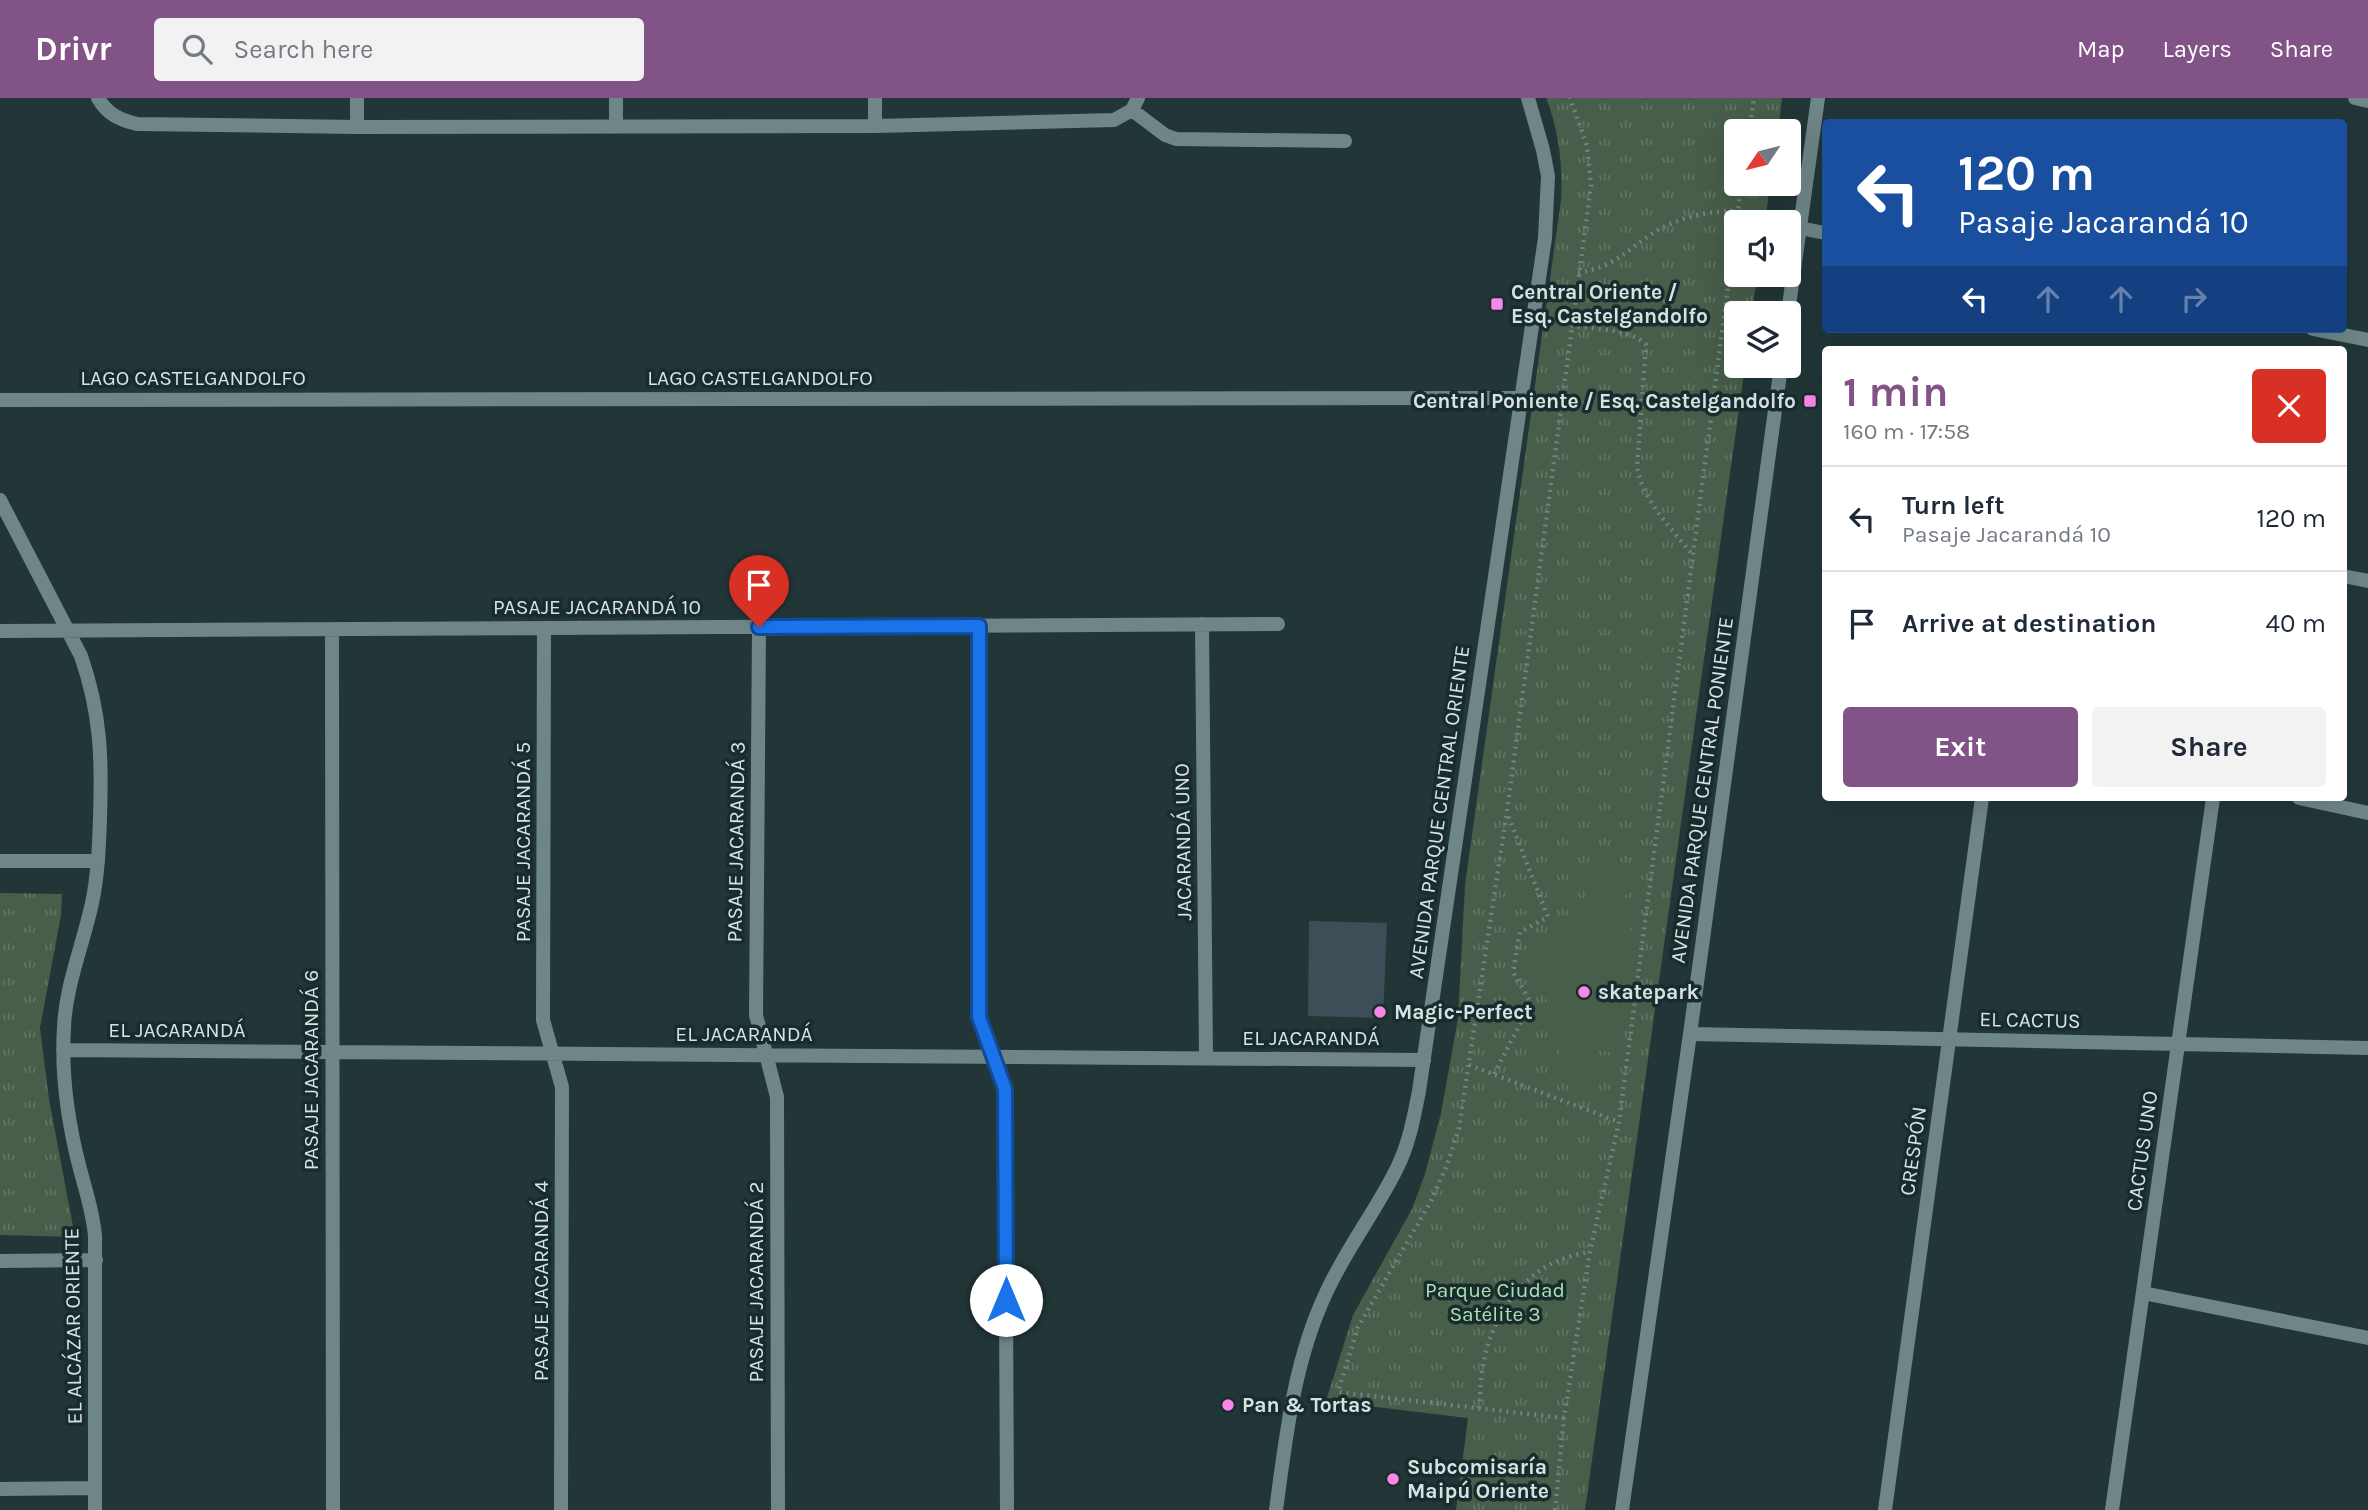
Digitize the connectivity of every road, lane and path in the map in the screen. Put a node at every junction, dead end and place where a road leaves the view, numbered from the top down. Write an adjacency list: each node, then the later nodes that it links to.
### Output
1 (98, 98): 14 (street)
2 (357, 98): 14 (street)
3 (616, 98): 15 (street)
4 (875, 98): 13 (street)
5 (1528, 98): 27 (street, AVENIDA PARQUE CENTRAL ORIENTE)
6 (1570, 98): 21 (path)
7 (1754, 98): 12 (path)
8 (1818, 98): 18 (street)
9 (2355, 98): 10 (street)
10 (2368, 101)
11 (1135, 104): 13 (street); 16 (street)
12 (1751, 119)
13 (875, 126): 15 (street)
14 (357, 127): 15 (street)
15 (616, 127)
16 (1345, 141)
17 (1724, 213): 21 (path)
18 (1801, 221)
19 (1801, 228): 20 (street)
20 (1822, 232)
21 (1578, 273): 23 (path)
22 (1728, 287): 30 (path)
23 (1571, 326): 30 (path); 44 (path)
24 (2333, 333): 25 (street)
25 (2368, 340)
26 (1779, 378): 48 (street, AVENIDA PARQUE CENTRAL PONIENTE)
27 (1520, 398): 28 (street, LAGO CASTELGANDOLFO); 58 (street, AVENIDA PARQUE CENTRAL ORIENTE)
28 (0, 400)
29 (0, 500): 40 (street, EL ALCÁZAR ORIENTE)
30 (1692, 555): 61 (path)
31 (2347, 577): 32 (street)
32 (2368, 581)
33 (1202, 624): 34 (street, PASAJE JACARANDÁ 10); 35 (street, PASAJE JACARANDÁ 10); 57 (street, JACARANDÁ UNO)
34 (1278, 624)
35 (979, 626): 36 (street, PASAJE JACARANDÁ 10); 56 (street)
36 (759, 627): 37 (street, PASAJE JACARANDÁ 10); 55 (street, PASAJE JACARANDÁ 3)
37 (544, 629): 38 (street, PASAJE JACARANDÁ 10); 54 (street, PASAJE JACARANDÁ 5)
38 (332, 630): 40 (street, PASAJE JACARANDÁ 10); 53 (street, PASAJE JACARANDÁ 6)
39 (0, 631): 40 (street, PASAJE JACARANDÁ 10)
40 (70, 631): 47 (street, EL ALCÁZAR ORIENTE)
41 (1982, 801): 49 (street, CRESPÓN)
42 (2213, 801): 50 (street, CACTUS UNO)
43 (2313, 801): 45 (street)
44 (1507, 811): 59 (path); 60 (path)
45 (2368, 813)
46 (0, 861): 47 (street)
47 (99, 862): 52 (street, EL ALCÁZAR ORIENTE)
48 (1690, 1034): 49 (street, EL CACTUS); 78 (street, AVENIDA PARQUE CENTRAL PONIENTE)
49 (1950, 1040): 50 (street, EL CACTUS); 79 (street, CRESPÓN)
50 (2178, 1044): 51 (street, EL CACTUS); 65 (street, CACTUS UNO)
51 (2368, 1048)
52 (63, 1050): 53 (street, EL JACARANDÁ); 63 (street, EL ALCÁZAR ORIENTE)
53 (332, 1052): 54 (street, EL JACARANDÁ); 72 (street, PASAJE JACARANDÁ 6)
54 (552, 1054): 55 (street, EL JACARANDÁ); 73 (street, PASAJE JACARANDÁ 4)
55 (766, 1055): 56 (street, EL JACARANDÁ); 74 (street, PASAJE JACARANDÁ 2)
56 (993, 1057): 57 (street, EL JACARANDÁ); 75 (street)
57 (1206, 1059): 58 (street, EL JACARANDÁ)
58 (1424, 1060): 76 (street, AVENIDA PARQUE CENTRAL ORIENTE)
59 (1469, 1065): 60 (path); 67 (path)
60 (1494, 1074): 61 (path)
61 (1619, 1122): 62 (path)
62 (1590, 1251): 67 (path); 68 (path)
63 (96, 1260): 64 (street); 69 (street, EL ALCÁZAR ORIENTE)
64 (0, 1261)
65 (2143, 1293): 66 (street); 80 (street, CACTUS UNO)
66 (2368, 1338)
67 (1479, 1408): 68 (path)
68 (1564, 1418): 77 (path)
69 (95, 1488): 70 (street); 71 (street, EL ALCÁZAR ORIENTE)
70 (0, 1489)
71 (95, 1510)
72 (333, 1510)
73 (561, 1510)
74 (778, 1510)
75 (1007, 1510)
76 (1276, 1510)
77 (1555, 1510)
78 (1622, 1510)
79 (1885, 1510)
80 (2112, 1510)

